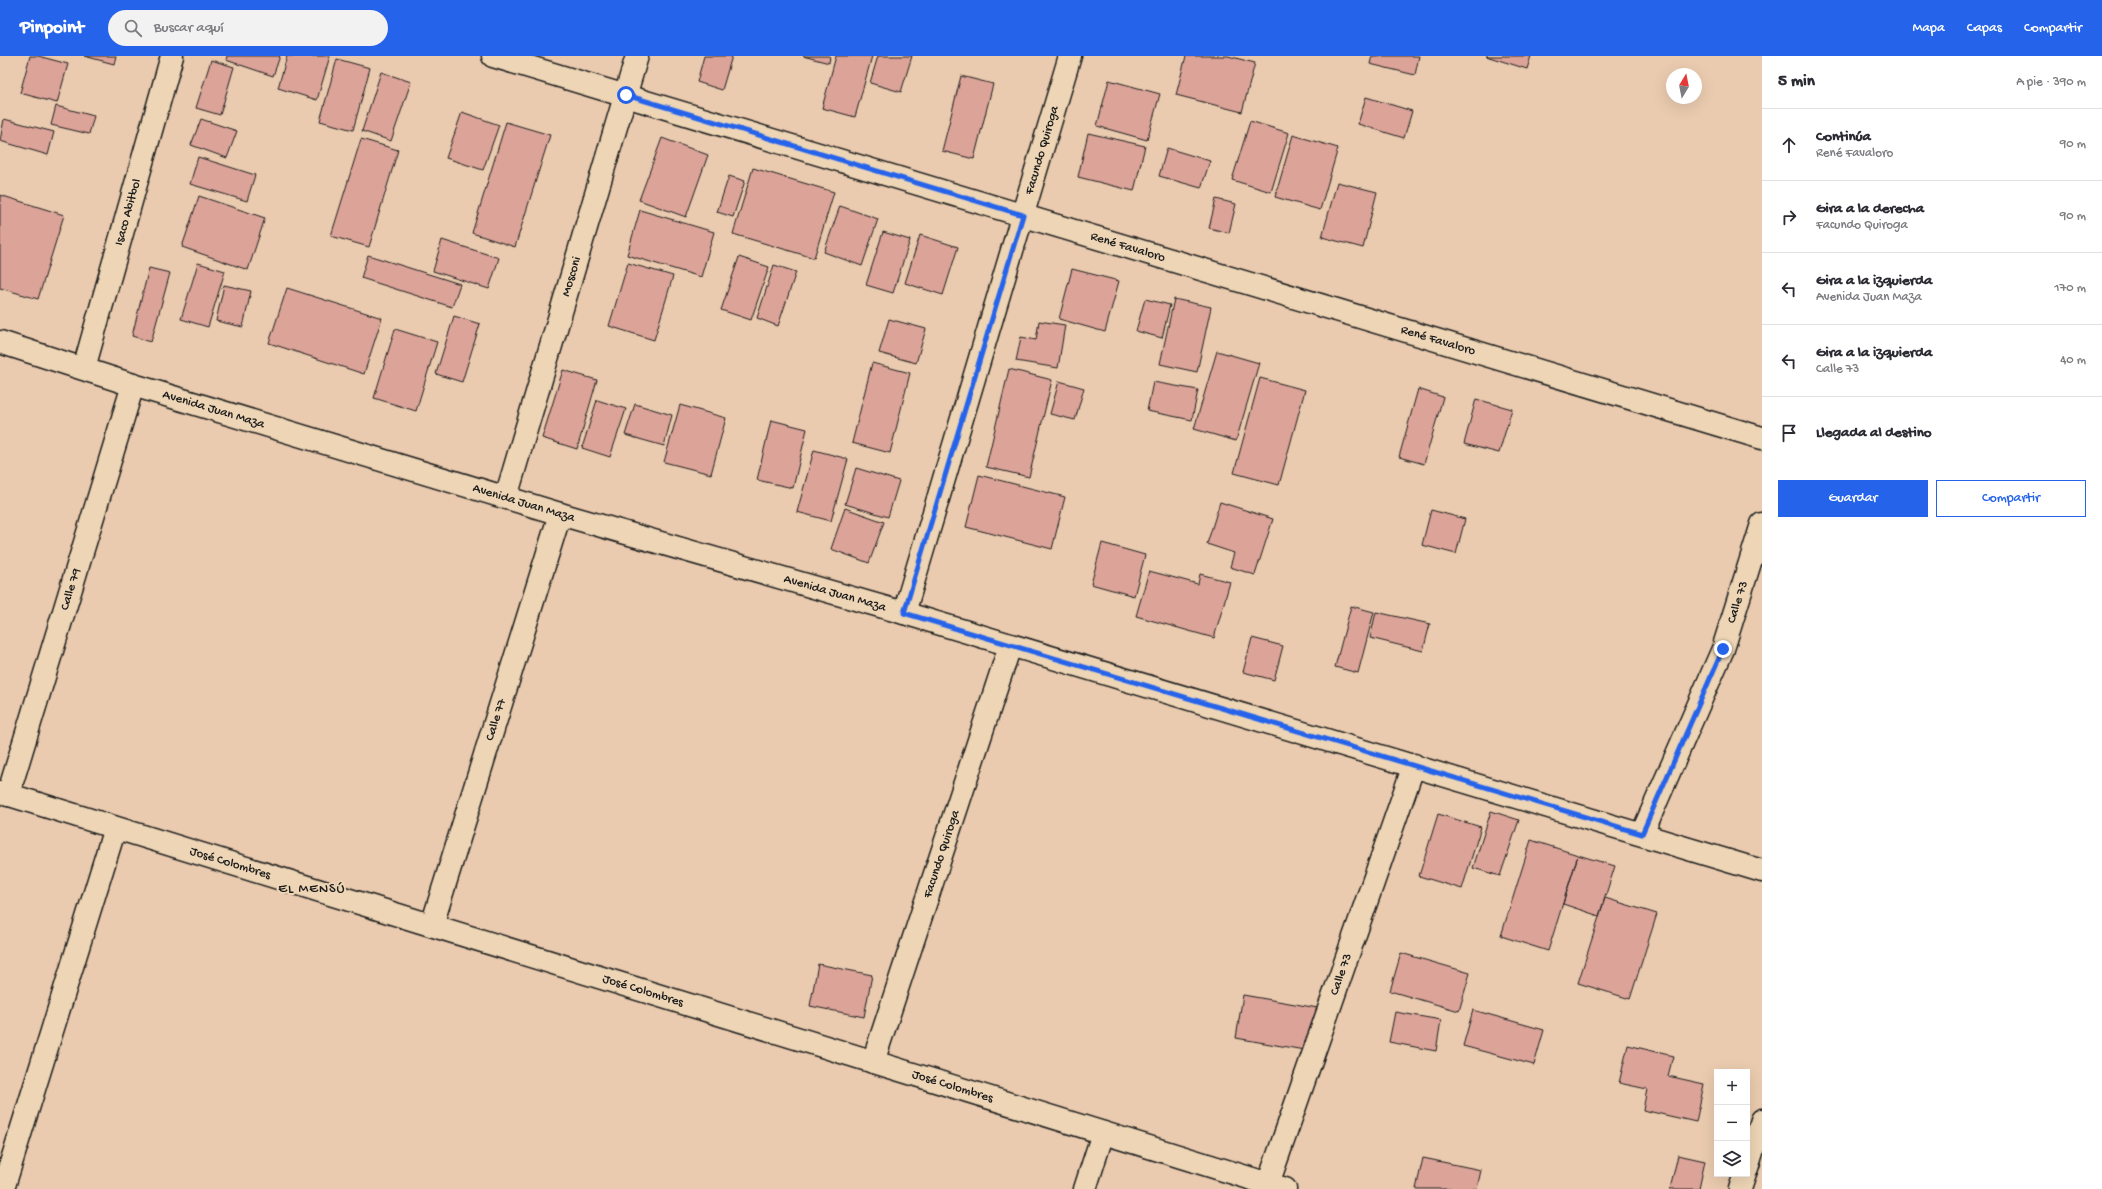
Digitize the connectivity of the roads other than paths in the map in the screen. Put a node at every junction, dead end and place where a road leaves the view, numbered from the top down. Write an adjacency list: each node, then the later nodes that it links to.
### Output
1 (172, 56): 8 (street, Isaco Abitbol)
2 (493, 56): 5 (street, René Favaloro)
3 (637, 56): 5 (street, Mosconi)
4 (1070, 56): 6 (street, Facundo Quiroga)
5 (626, 95): 6 (street, René Favaloro); 11 (street, Mosconi)
6 (1023, 215): 10 (street, René Favaloro); 14 (street, Facundo Quiroga)
7 (0, 342): 8 (street, Avenida Juan Maza)
8 (84, 368): 9 (street, Avenida Juan Maza)
9 (133, 385): 11 (street, Avenida Juan Maza); 17 (street, Calle 79)
10 (1762, 438)
11 (506, 497): 12 (street, Avenida Juan Maza)
12 (560, 514): 14 (street, Avenida Juan Maza); 21 (street, Calle 77)
13 (1762, 524): 19 (street, Calle 73)
14 (904, 613): 15 (street, Avenida Juan Maza)
15 (1010, 646): 16 (street, Avenida Juan Maza); 22 (street, Facundo Quiroga)
16 (1414, 765): 19 (street, Avenida Juan Maza); 27 (street, Calle 73)
17 (4, 794): 18 (street, José Colombres)
18 (115, 828): 21 (street, José Colombres); 28 (street)
19 (1642, 834): 20 (street, Avenida Juan Maza)
20 (1762, 871)
21 (432, 925): 22 (street, José Colombres)
22 (873, 1062): 24 (street, José Colombres)
23 (1762, 1120): 25 (street)
24 (1103, 1133): 27 (street, José Colombres); 29 (street)
25 (1750, 1158)
26 (1744, 1177): 30 (street)
27 (1277, 1186)
28 (3, 1189)
29 (1086, 1189)
30 (1740, 1189)

